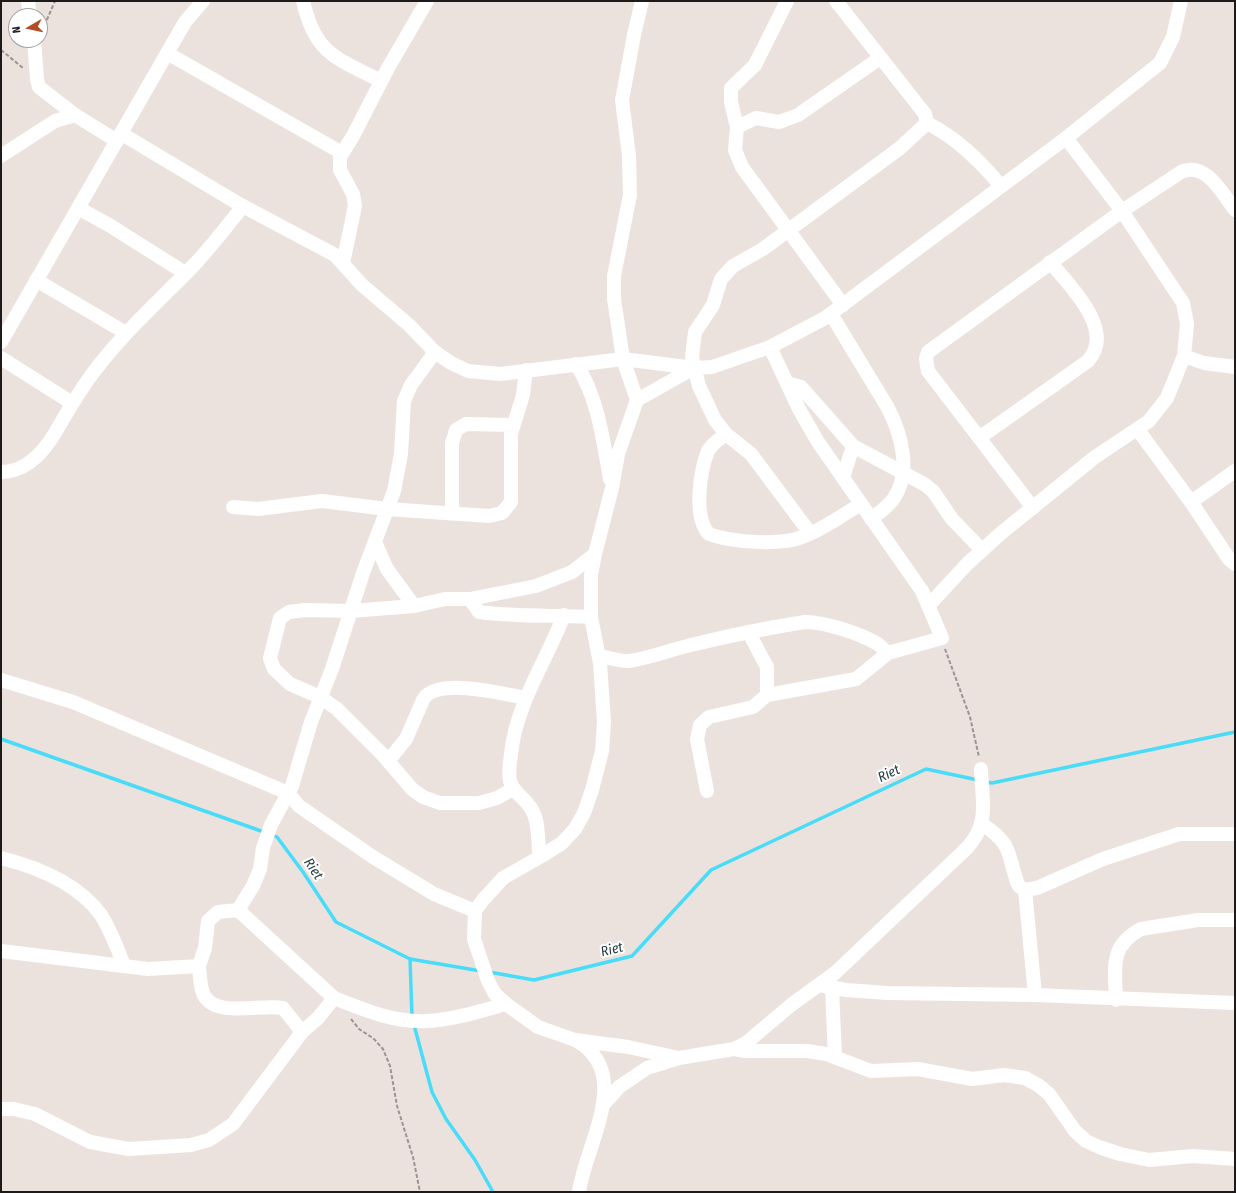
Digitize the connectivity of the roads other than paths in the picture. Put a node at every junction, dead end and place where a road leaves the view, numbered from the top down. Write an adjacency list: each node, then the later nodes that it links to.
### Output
1 (203, 1): 9 (street)
2 (303, 1): 11 (street)
3 (427, 1): 11 (street)
4 (642, 1): 37 (street)
5 (787, 1): 14 (street)
6 (836, 1): 10 (street)
7 (1181, 1): 16 (street)
8 (35, 48): 12 (street)
9 (167, 54): 15 (street); 17 (street)
10 (880, 58): 13 (street); 14 (street)
11 (381, 81): 17 (street)
12 (75, 115): 15 (street); 18 (street)
13 (927, 123): 19 (street); 24 (street)
14 (737, 127): 24 (street)
15 (120, 138): 20 (street); 21 (street)
16 (1066, 138): 19 (street); 23 (street)
17 (342, 153): 26 (street)
18 (1, 156)
19 (1001, 186): 29 (street)
20 (243, 206): 26 (street); 27 (street)
21 (78, 208): 27 (street); 28 (street)
22 (1235, 210): 23 (street)
23 (1122, 211): 25 (street); 35 (street)
24 (788, 230): 29 (street); 40 (street)
25 (1050, 262): 48 (street); 48 (street)
26 (343, 263): 34 (street)
27 (185, 273): 31 (street)
28 (36, 280): 31 (street); 32 (street)
29 (843, 305): 30 (street)
30 (831, 314): 33 (street); 52 (street)
31 (126, 333): 44 (street)
32 (1, 342)
33 (770, 347): 40 (street); 42 (street)
34 (435, 352): 41 (street); 59 (street)
35 (1184, 356): 39 (street); 46 (street)
36 (1, 358): 44 (street)
37 (623, 359): 38 (street); 40 (street); 43 (street)
38 (576, 364): 41 (street); 54 (street)
39 (1235, 367)
40 (694, 368): 43 (street); 47 (street)
41 (526, 370): 45 (street)
42 (787, 383): 49 (street); 53 (street)
43 (637, 400): 54 (street)
44 (72, 403): 51 (street)
45 (513, 425): 60 (street); 60 (street)
46 (1138, 430): 55 (street); 58 (street)
47 (726, 434): 62 (street); 62 (street)
48 (979, 438): 58 (street)
49 (854, 446): 52 (street); 53 (street)
50 (1235, 471): 55 (street)
51 (1, 472)
52 (903, 473): 61 (street); 64 (street)
53 (843, 478): 56 (street)
54 (612, 488): 65 (street)
55 (1191, 502): 66 (street)
56 (861, 504): 61 (street); 62 (street)
57 (233, 507): 59 (street)
58 (1033, 508): 64 (street)
59 (387, 509): 60 (street); 63 (street)
60 (452, 513)
61 (871, 519): 68 (street)
62 (810, 533)
63 (375, 542): 69 (street); 70 (street)
64 (982, 550): 68 (street)
65 (595, 554): 67 (street); 72 (street)
66 (1235, 564)
67 (470, 599): 69 (street); 71 (street)
68 (929, 604): 74 (street)
69 (414, 606): 70 (street)
70 (351, 612): 78 (street); 78 (street)
71 (564, 616): 72 (street); 79 (street)
72 (591, 617): 75 (street)
73 (749, 633): 74 (street); 75 (street); 77 (street)
74 (888, 653): 77 (street)
75 (599, 656): 87 (street)
76 (1, 680): 84 (street)
77 (767, 695): 83 (street)
78 (320, 697): 80 (street); 84 (street)
79 (526, 698): 80 (street); 82 (street)
80 (388, 761): 82 (street)
81 (981, 769): 85 (street)
82 (513, 790): 87 (street)
83 (707, 791)
84 (288, 793): 90 (street); 91 (street)
85 (982, 824): 89 (street); 96 (street)
86 (1235, 834): 89 (street)
87 (540, 857): 91 (street)
88 (1, 858): 94 (street)
89 (1025, 890): 97 (street)
90 (238, 910): 95 (street); 98 (street)
91 (475, 911): 101 (street)
92 (1235, 920): 99 (street)
93 (1, 951): 94 (street)
94 (124, 966): 95 (street)
95 (199, 966): 102 (street)
96 (826, 987): 97 (street); 104 (street); 105 (street)
97 (1035, 995): 99 (street)
98 (334, 998): 101 (street); 102 (street)
99 (1116, 1000): 100 (street)
100 (1235, 1003)
101 (506, 1004): 103 (street)
102 (302, 1032): 108 (street)
103 (575, 1040): 106 (street); 107 (street)
104 (734, 1049): 105 (street); 106 (street)
105 (835, 1057): 109 (street)
106 (679, 1058): 107 (street)
107 (603, 1105): 110 (street)
108 (1, 1108)
109 (1235, 1159)
110 (579, 1192)

